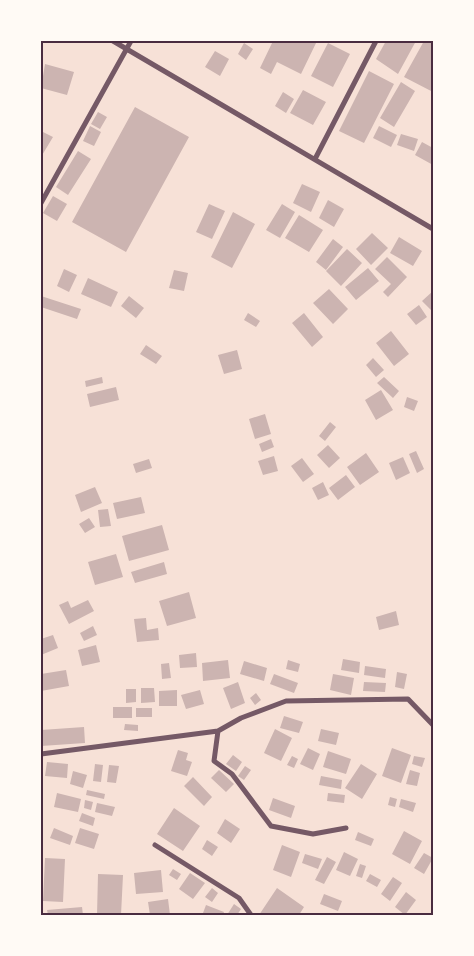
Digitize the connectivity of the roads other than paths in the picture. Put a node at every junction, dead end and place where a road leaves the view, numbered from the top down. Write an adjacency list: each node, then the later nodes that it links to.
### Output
1 (113, 41): 4 (street)
2 (131, 41): 4 (street)
3 (376, 41): 5 (street)
4 (127, 50): 5 (street); 6 (street)
5 (315, 159): 7 (street)
6 (41, 203)
7 (433, 229)
8 (433, 725): 9 (street)
9 (218, 731): 10 (street); 11 (street)
10 (41, 754)
11 (346, 828)
12 (155, 845): 13 (street)
13 (251, 915)

